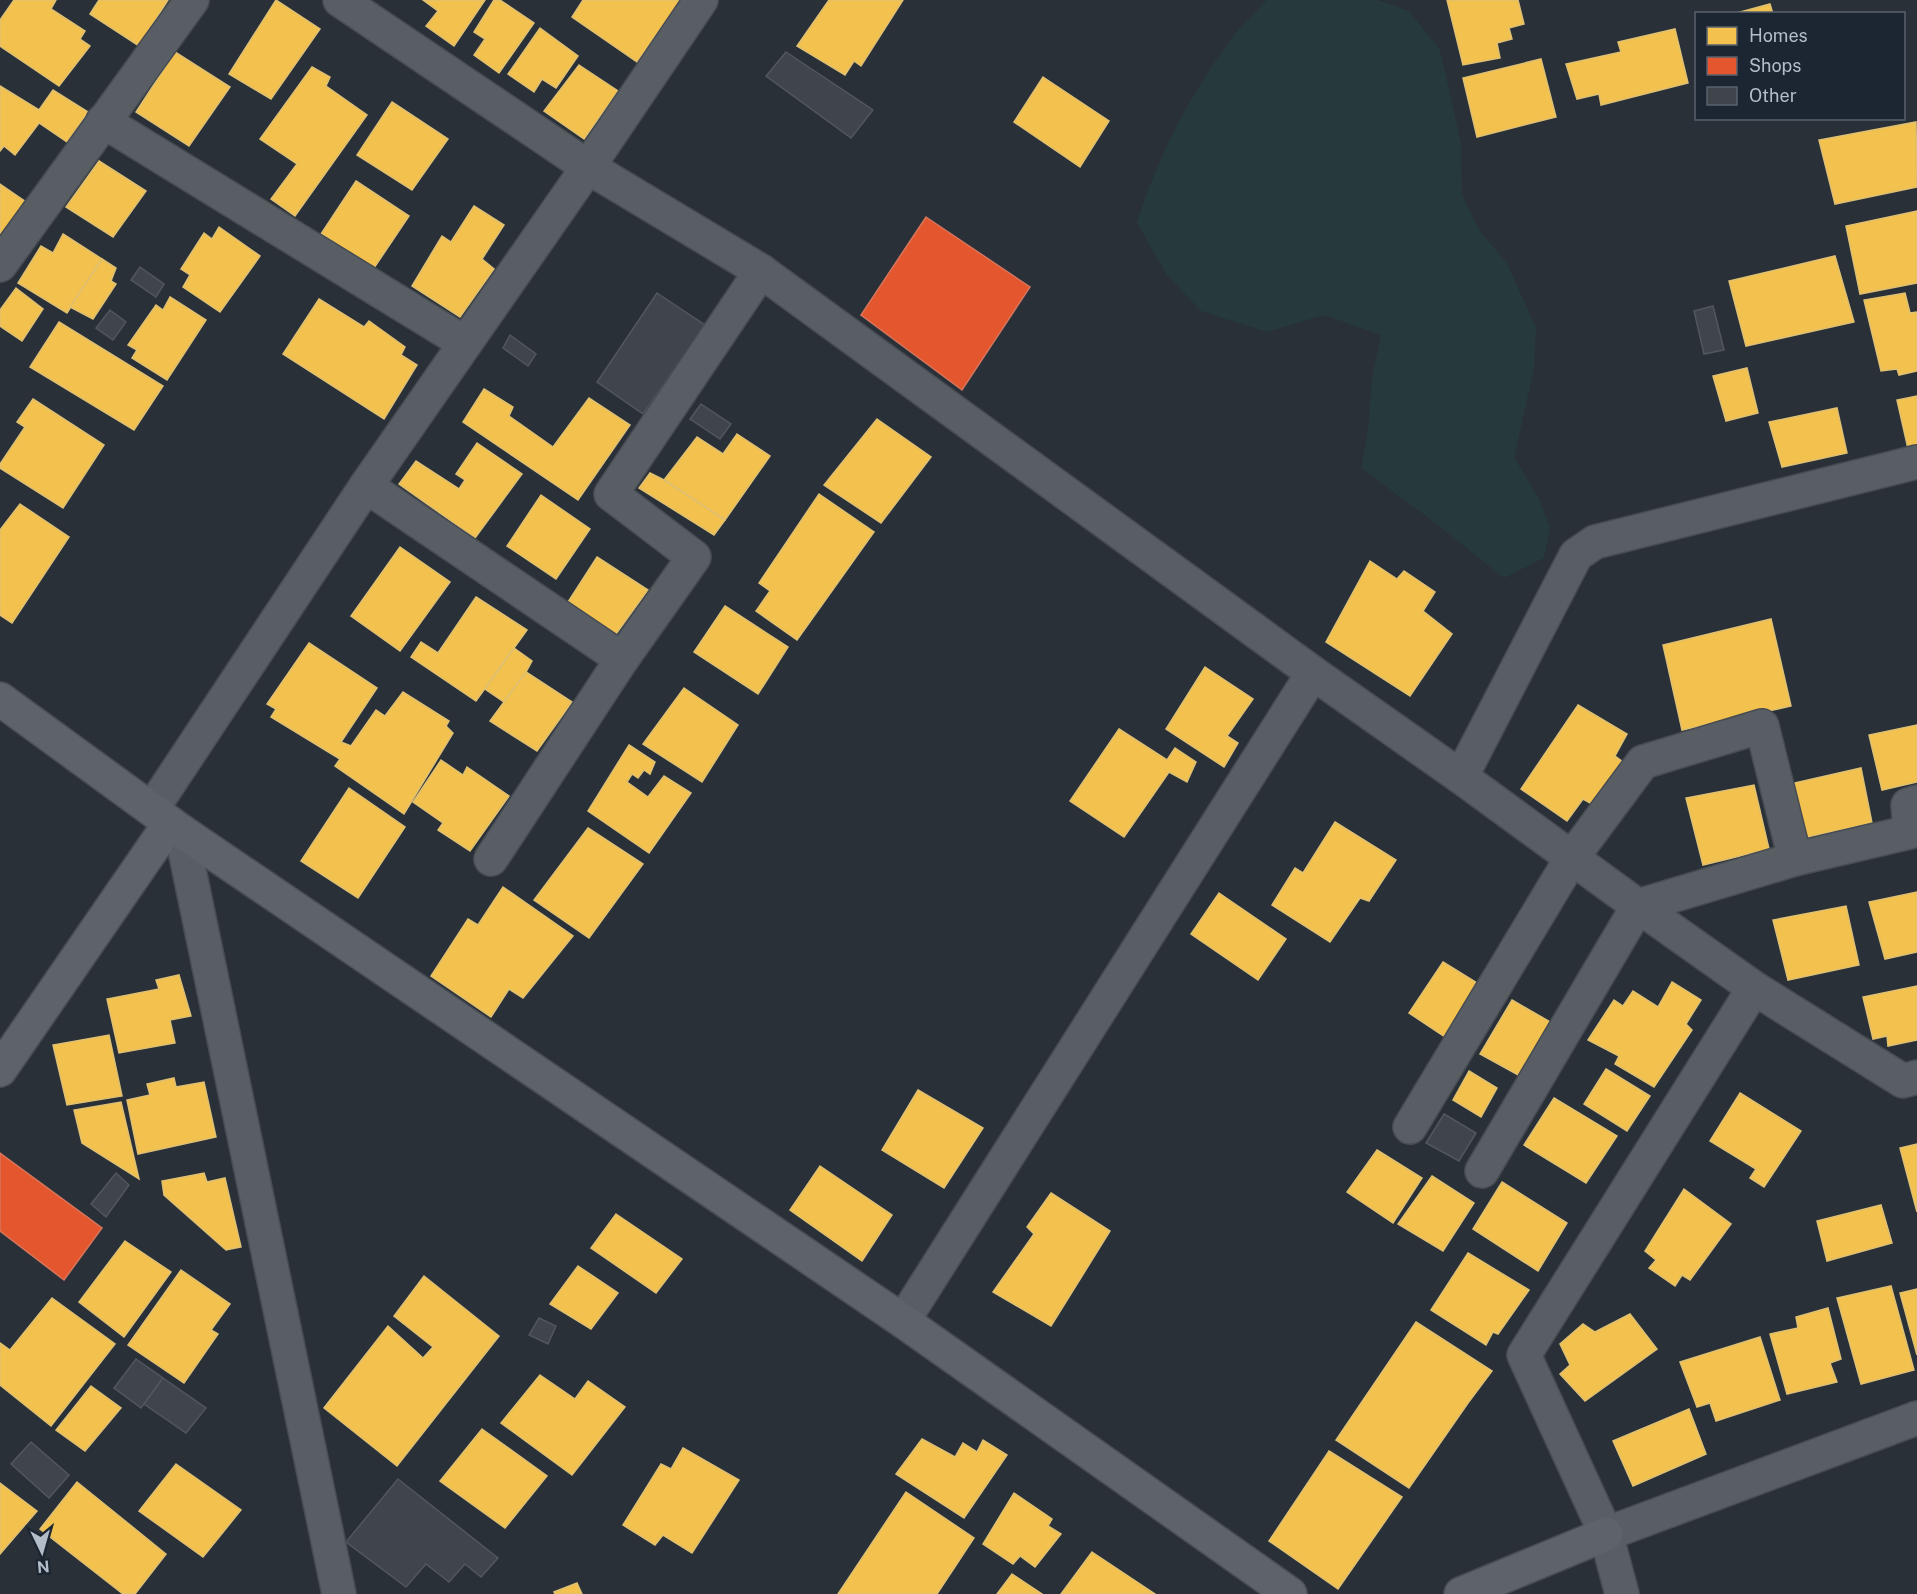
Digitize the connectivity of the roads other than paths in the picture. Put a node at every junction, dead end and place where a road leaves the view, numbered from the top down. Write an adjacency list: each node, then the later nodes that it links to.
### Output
1 (192, 0): 4 (street)
2 (340, 0): 5 (street)
3 (701, 0): 5 (street)
4 (103, 121): 6 (street); 8 (street)
5 (588, 167): 7 (street); 8 (street)
6 (0, 266)
7 (761, 271): 11 (street); 12 (street)
8 (465, 343): 10 (street)
9 (1917, 462): 14 (street)
10 (366, 486): 11 (street); 16 (street)
11 (622, 659): 17 (street)
12 (1313, 673): 14 (street); 26 (street)
13 (0, 699): 16 (street)
14 (1461, 777): 18 (street)
15 (1917, 802): 19 (street)
16 (167, 821): 22 (street); 26 (street); 29 (street)
17 (491, 859)
18 (1571, 859): 19 (street); 20 (street); 24 (street)
19 (1795, 860): 20 (street)
20 (1638, 906): 21 (street); 25 (street)
21 (1754, 987): 23 (street); 28 (street)
22 (0, 1070)
23 (1917, 1077)
24 (1410, 1127)
25 (1482, 1171)
26 (903, 1321): 30 (street)
27 (1917, 1418): 28 (street)
28 (1606, 1534): 31 (street); 32 (street)
29 (339, 1594)
30 (1290, 1594)
31 (1461, 1594)
32 (1622, 1594)

